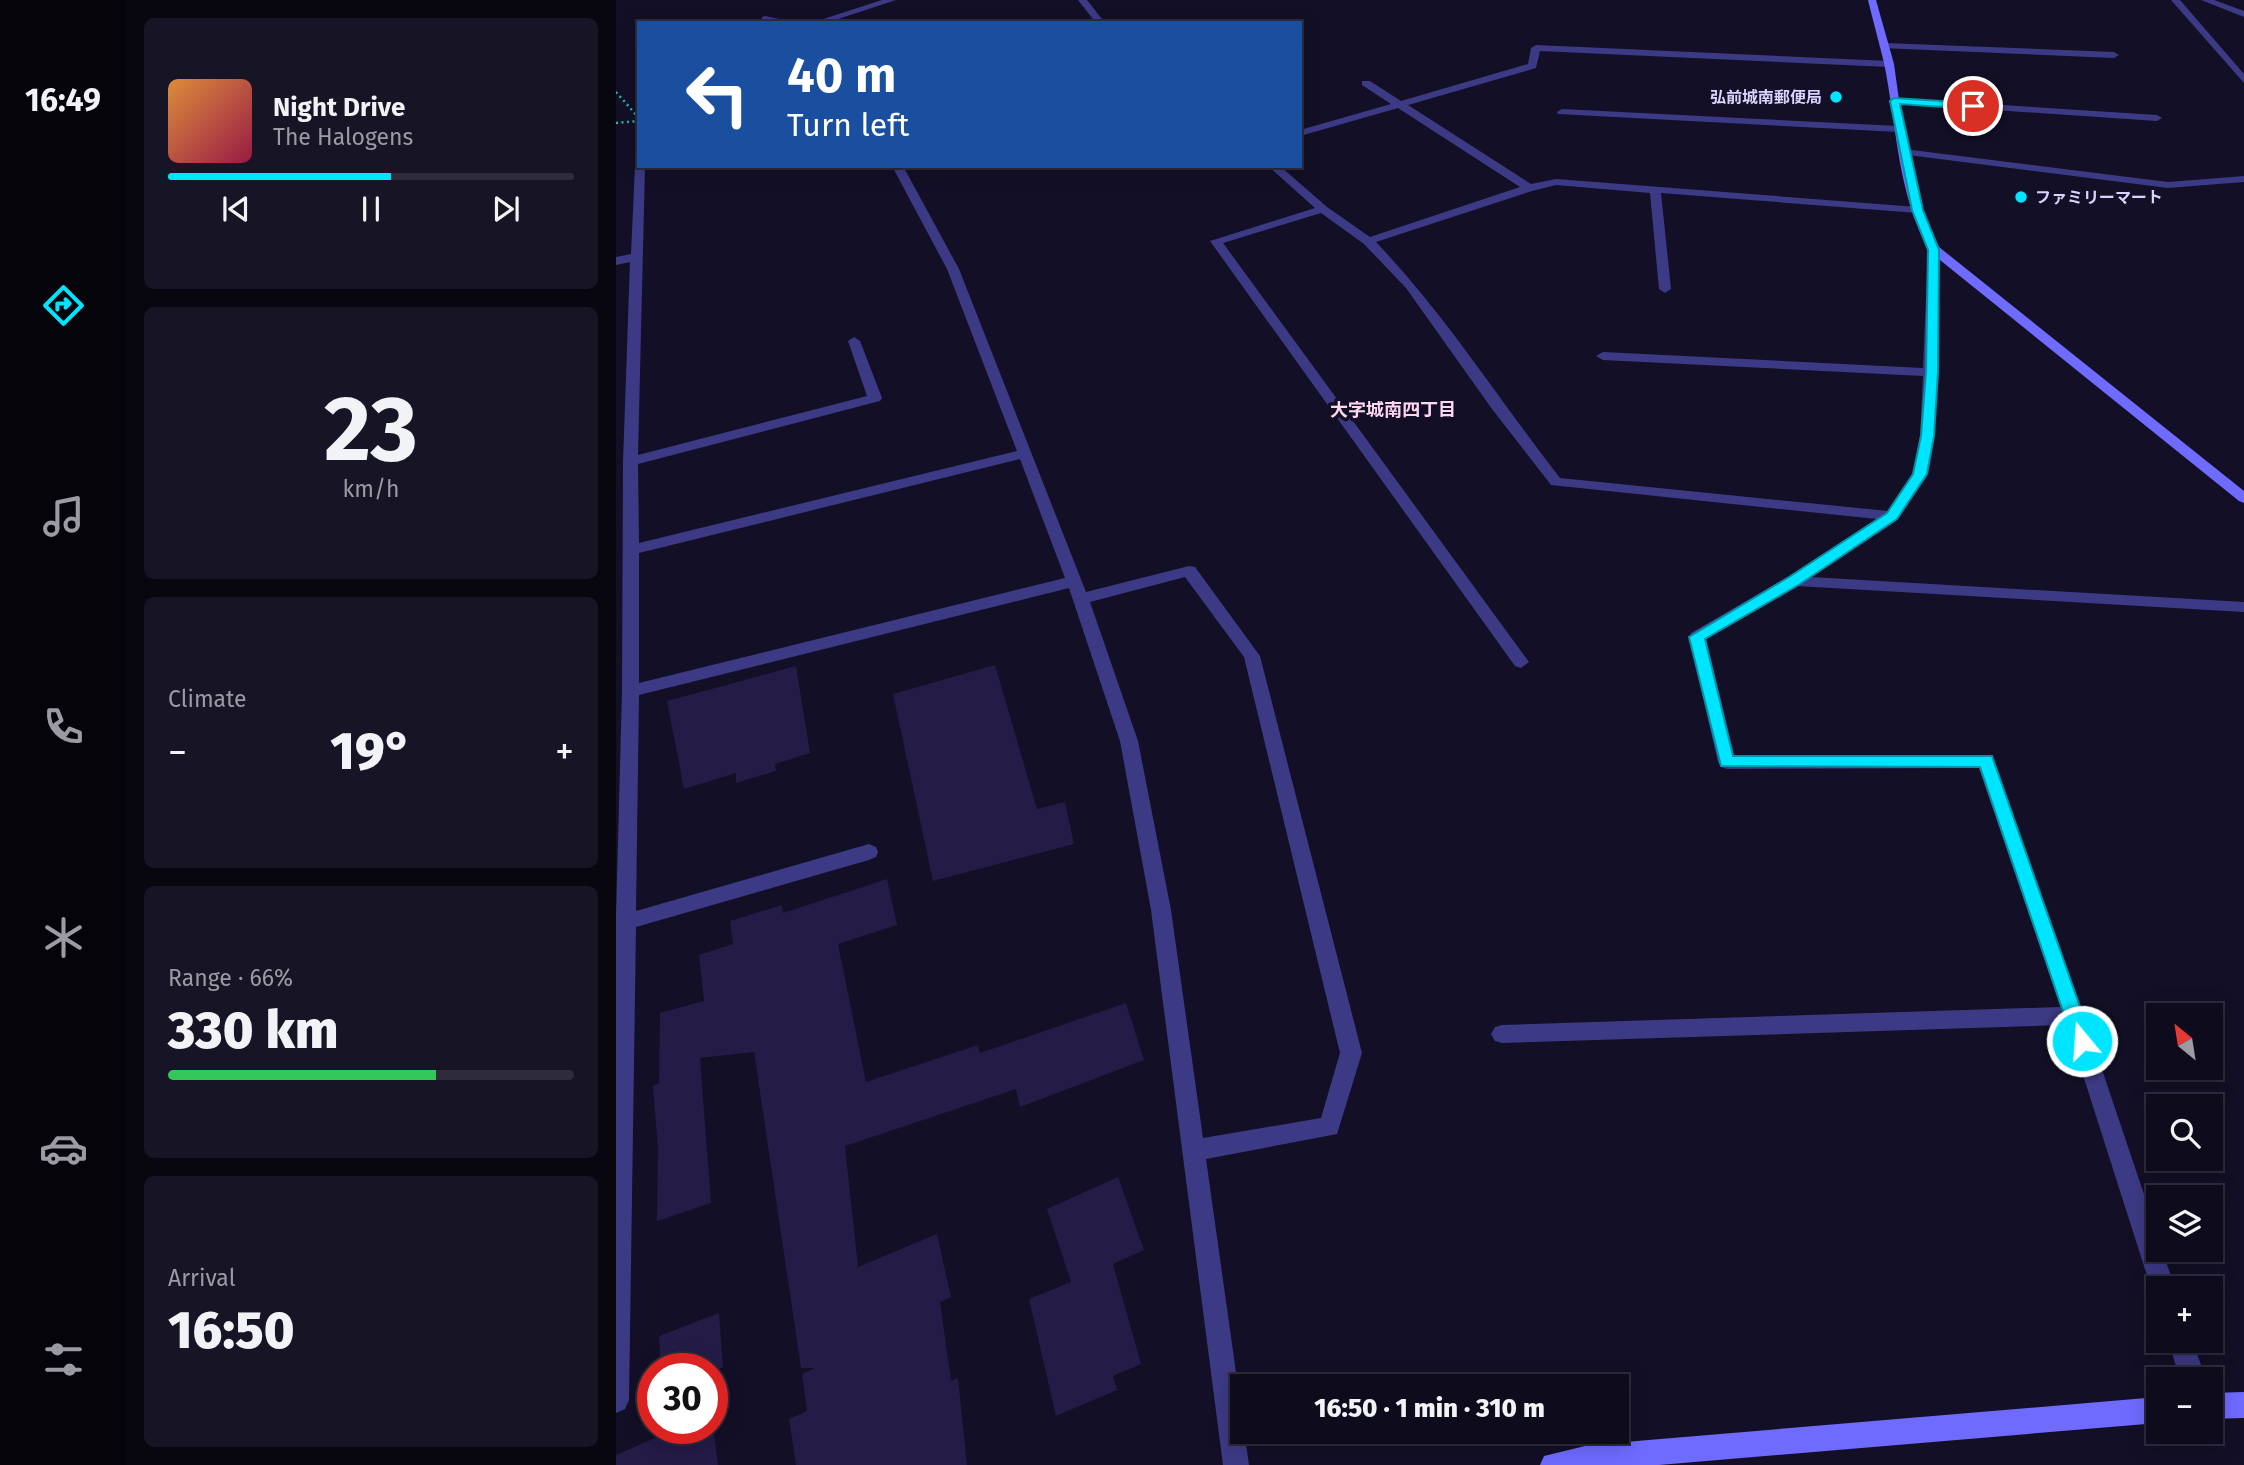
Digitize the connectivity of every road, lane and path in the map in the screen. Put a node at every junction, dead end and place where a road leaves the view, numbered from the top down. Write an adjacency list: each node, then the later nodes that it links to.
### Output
1 (892, 0): 9 (street)
2 (1082, 0): 10 (street)
3 (1872, 0): 11 (street)
4 (2175, 0): 14 (street)
5 (2205, 0): 6 (street)
6 (2244, 15)
7 (765, 19): 8 (street)
8 (780, 21)
9 (822, 21)
10 (1096, 21)
11 (1884, 46): 12 (street); 13 (street)
12 (2114, 55)
13 (1889, 64): 17 (street); 18 (street)
14 (2244, 80)
15 (1366, 83): 18 (street)
16 (616, 92): 20 (path)
17 (1894, 101): 21 (street); 24 (street)
18 (1402, 104): 25 (street); 31 (street)
19 (1562, 112): 24 (street)
20 (637, 117)
21 (2157, 118)
22 (637, 119): 23 (path)
23 (616, 124)
24 (1898, 128): 26 (street)
25 (1302, 132)
26 (1904, 152): 30 (street); 34 (street)
27 (640, 168): 37 (street)
28 (898, 168): 44 (street)
29 (1275, 168): 33 (street)
30 (2244, 179)
31 (1529, 188): 32 (street); 35 (street)
32 (1655, 191): 34 (street); 39 (street)
33 (1323, 209): 35 (street); 53 (street)
34 (1917, 210): 36 (street)
35 (1368, 241): 47 (street)
36 (1934, 250): 42 (street); 46 (street)
37 (636, 257): 38 (street); 43 (street)
38 (616, 261)
39 (1665, 289)
40 (854, 341): 45 (street)
41 (1603, 356): 42 (street)
42 (1932, 372): 47 (street)
43 (623, 414): 45 (street)
44 (1023, 454): 48 (street); 50 (street)
45 (631, 462): 48 (street)
46 (2244, 498)
47 (1892, 516): 49 (street)
48 (630, 550): 52 (street)
49 (1794, 581): 51 (street); 57 (street)
50 (1077, 590): 54 (street); 59 (street); 59 (street)
51 (2244, 607)
52 (623, 649): 54 (street)
53 (1521, 662)
54 (631, 691): 56 (street)
55 (869, 852): 56 (street)
56 (621, 923): 61 (street)
57 (2074, 1016): 58 (street); 60 (street)
58 (1502, 1034)
59 (1194, 1150): 65 (street)
60 (2159, 1276)
61 (616, 1400)
62 (2244, 1405): 63 (street)
63 (2223, 1406)
64 (2146, 1411): 66 (street)
65 (1236, 1465)
66 (1553, 1465)

